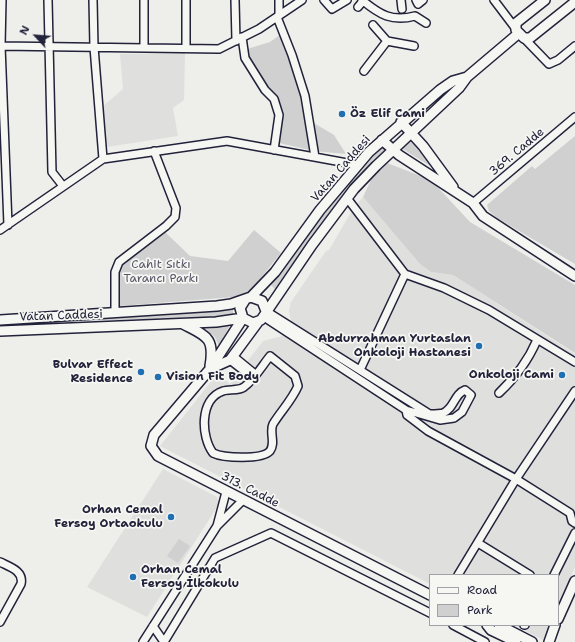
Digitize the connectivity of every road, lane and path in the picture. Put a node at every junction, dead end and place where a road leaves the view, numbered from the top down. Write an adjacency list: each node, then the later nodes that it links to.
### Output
1 (2, 0): 26 (street)
2 (48, 0): 27 (street)
3 (93, 0): 30 (street)
4 (144, 0): 31 (street)
5 (186, 0): 32 (street)
6 (235, 0): 24 (street)
7 (279, 0): 20 (street)
8 (302, 0): 20 (street)
9 (324, 0): 16 (street)
10 (363, 0): 18 (street); 21 (street)
11 (401, 0): 19 (street)
12 (416, 0): 13 (street)
13 (423, 0)
14 (494, 0): 23 (street)
15 (545, 0): 23 (main road)
16 (342, 1)
17 (575, 2): 23 (main road)
18 (358, 7)
19 (402, 9)
20 (278, 16): 24 (street); 42 (street)
21 (426, 23)
22 (373, 25): 25 (street)
23 (519, 33): 29 (street); 34 (main road, Vatan Caddesi)
24 (239, 39): 32 (street); 39 (street)
25 (387, 41): 28 (street); 33 (street)
26 (1, 46): 27 (street); 49 (street)
27 (48, 46): 30 (street); 45 (street)
28 (414, 46)
29 (575, 46)
30 (94, 47): 31 (street); 43 (street)
31 (144, 48): 32 (street)
32 (186, 48)
33 (364, 71)
34 (467, 77): 36 (main road, Vatan Caddesi); 37 (main road, Vatan Caddesi)
35 (575, 118): 48 (street, 369. Cadde)
36 (401, 122): 37 (main road); 38 (main road, Vatan Caddesi)
37 (412, 134): 40 (main road, Vatan Caddesi); 46 (main road)
38 (382, 140): 40 (main road); 44 (main road, Vatan Caddesi)
39 (274, 150): 41 (street); 42 (street)
40 (394, 150): 46 (main road); 47 (main road, Vatan Caddesi)
41 (154, 151): 43 (street); 54 (street)
42 (315, 157): 44 (street)
43 (103, 159): 45 (street)
44 (358, 165): 53 (main road, Vatan Caddesi)
45 (63, 186): 49 (street)
46 (456, 191): 48 (main road)
47 (347, 198): 51 (street); 55 (main road, Vatan Caddesi)
48 (472, 203): 52 (main road)
49 (8, 225): 50 (street)
50 (0, 230)
51 (405, 274): 60 (street); 64 (street)
52 (575, 276)
53 (248, 298): 54 (main road, Vatan Caddesi); 55 (main road); 56 (main road)
54 (116, 312): 57 (main road, Vatan Caddesi)
55 (262, 317): 56 (main road, Vatan Caddesi); 61 (main road, 313. Cadde); 64 (street); 68 (street)
56 (243, 318): 58 (main road, Vatan Caddesi); 63 (main road, 313. Cadde)
57 (0, 320)
58 (180, 323): 59 (main road, Vatan Caddesi); 63 (main road)
59 (0, 331)
60 (537, 340): 62 (street); 67 (street)
61 (231, 358): 63 (main road, 313. Cadde); 65 (street)
62 (575, 362)
63 (210, 369): 72 (main road, 313. Cadde)
64 (360, 370): 69 (street)
65 (254, 376): 65 (street)
66 (575, 391): 71 (street)
67 (499, 393)
68 (406, 410): 70 (street); 71 (street)
69 (430, 414): 70 (street); 70 (street)
70 (440, 420)
71 (516, 480): 74 (street); 77 (street)
72 (226, 492): 73 (main road, 313. Cadde); 75 (street)
73 (242, 500): 75 (street); 83 (main road, 313. Cadde)
74 (575, 523)
75 (217, 526): 87 (street)
76 (575, 533): 81 (street)
77 (478, 543): 79 (street); 80 (street)
78 (0, 562): 86 (street)
79 (459, 574)
80 (528, 574)
81 (554, 574)
82 (575, 581): 85 (main road)
83 (429, 594)
84 (429, 612): 95 (street)
85 (559, 617)
86 (0, 622)
87 (152, 626): 94 (street); 95 (street)
88 (455, 626): 96 (street)
89 (488, 626): 92 (main road)
90 (501, 626): 98 (main road)
91 (555, 626): 93 (main road)
92 (506, 639): 97 (main road)
93 (548, 640)
94 (142, 642)
95 (164, 642)
96 (485, 642)
97 (516, 642)
98 (532, 642)

